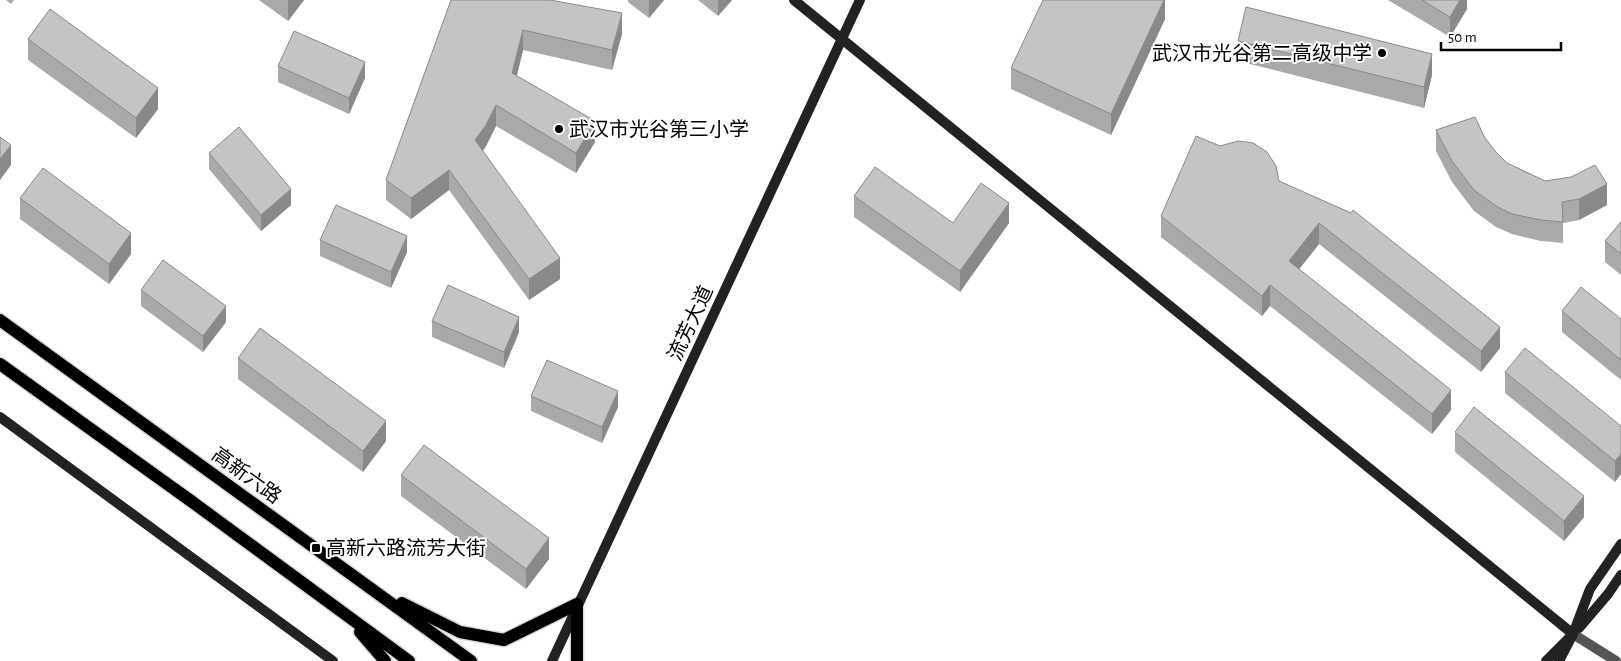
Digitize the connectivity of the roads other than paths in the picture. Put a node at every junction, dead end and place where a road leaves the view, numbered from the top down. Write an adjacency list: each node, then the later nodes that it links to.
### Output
1 (794, 0): 3 (street)
2 (860, 0): 3 (street, 流芳大道)
3 (843, 40): 10 (street, 流芳大道); 12 (street)
4 (0, 320): 9 (main road, 高新六路)
5 (0, 364): 11 (main road)
6 (0, 417): 13 (street)
7 (1621, 544): 12 (street)
8 (1621, 575): 12 (street)
9 (368, 586): 10 (main road); 16 (main road, 高新六路)
10 (577, 604): 17 (street, 流芳大道); 18 (main road)
11 (344, 613): 14 (main road); 15 (main road)
12 (1573, 634): 19 (street); 20 (street); 21 (street)
13 (333, 661)
14 (385, 661)
15 (409, 661)
16 (471, 661)
17 (552, 661)
18 (578, 661)
19 (1546, 661)
20 (1559, 661)
21 (1616, 661)

